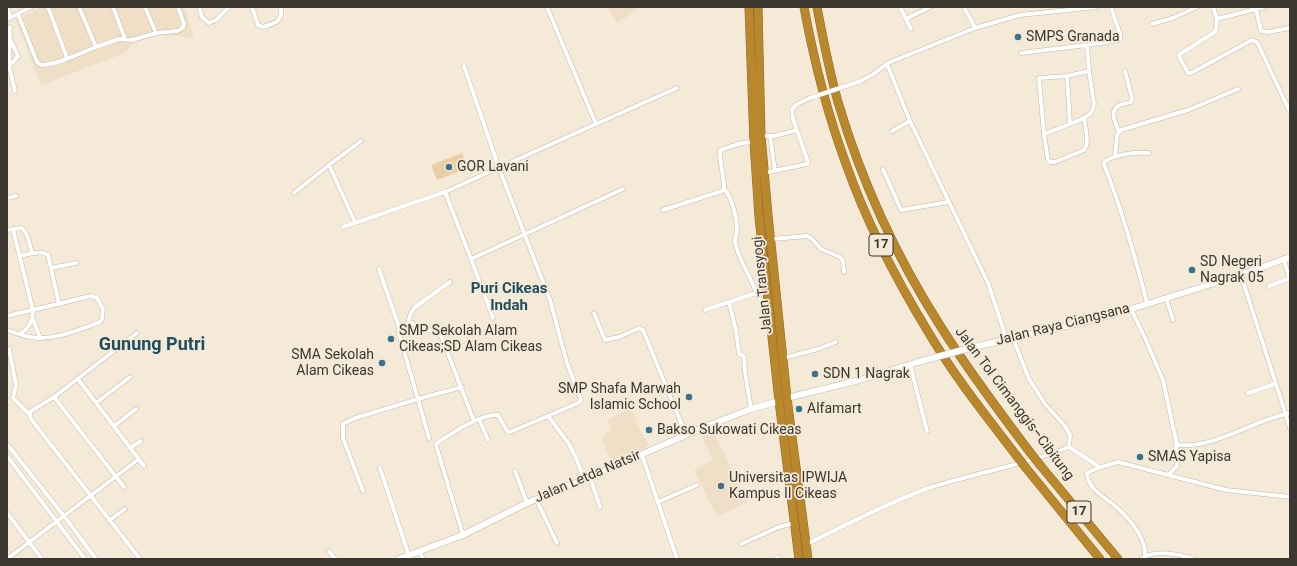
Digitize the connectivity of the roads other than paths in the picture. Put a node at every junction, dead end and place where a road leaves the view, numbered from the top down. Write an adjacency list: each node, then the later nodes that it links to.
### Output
1 (8, 7): 27 (street)
2 (31, 7): 26 (street)
3 (48, 7): 41 (street)
4 (79, 7): 39 (street)
5 (113, 7): 37 (street)
6 (145, 7): 35 (street)
7 (178, 7): 35 (street)
8 (199, 7): 9 (street)
9 (229, 7)
10 (252, 7): 11 (street)
11 (281, 7)
12 (547, 7): 54 (street)
13 (749, 7): 63 (highway, Jalan Transyogi)
14 (758, 7): 60 (highway, Jalan Transyogi)
15 (804, 7): 195 (highway, Jalan Tol Cimanggis–Cibitung / 17, bridge)
16 (817, 7): 196 (highway, Jalan Tol Cimanggis–Cibitung / 17, bridge)
17 (900, 7): 28 (street)
18 (930, 7): 28 (street)
19 (964, 7): 32 (street)
20 (1097, 7): 32 (street)
21 (1111, 7): 38 (street)
22 (1197, 7): 30 (street)
23 (1213, 7): 29 (street)
24 (1264, 7): 25 (street)
25 (1256, 9): 29 (street); 33 (street)
26 (18, 14): 27 (street); 41 (street)
27 (8, 18)
28 (906, 18): 34 (street)
29 (1217, 19): 51 (street)
30 (1152, 24)
31 (10, 27): 36 (street)
32 (975, 28): 42 (street)
33 (1290, 28)
34 (911, 29)
35 (156, 33): 37 (street)
36 (10, 37): 43 (street); 43 (street)
37 (125, 39): 39 (street)
38 (1088, 45): 40 (street); 45 (street)
39 (96, 47): 41 (street)
40 (1020, 53)
41 (67, 58)
42 (887, 64): 53 (street); 56 (street, bridge)
43 (8, 66): 50 (street)
44 (464, 66): 67 (street)
45 (1089, 71): 47 (street); 52 (street)
46 (1125, 71): 58 (street)
47 (1067, 76): 55 (street); 59 (street)
48 (677, 88): 54 (street)
49 (1238, 89): 58 (street)
50 (15, 90)
51 (1290, 112)
52 (1084, 117): 55 (street); 59 (street)
53 (910, 121): 57 (street); 77 (street)
54 (596, 124): 67 (street)
55 (1070, 124): 59 (street)
56 (797, 130): 61 (street); 69 (street)
57 (892, 131)
58 (1119, 132): 65 (street)
59 (1044, 134)
60 (761, 136): 61 (street); 70 (highway, Jalan Transyogi)
61 (770, 136): 69 (street)
62 (361, 141): 66 (street)
63 (754, 142): 72 (street); 80 (highway, Jalan Transyogi)
64 (1149, 153): 65 (street)
65 (1115, 157): 101 (street)
66 (329, 165): 74 (street); 81 (street)
67 (499, 168): 73 (street); 85 (street)
68 (883, 169): 77 (street)
69 (775, 171): 70 (street)
70 (764, 173): 79 (highway, Jalan Transyogi)
71 (623, 189): 85 (street)
72 (724, 189): 78 (street); 98 (street)
73 (445, 192): 81 (street); 90 (street)
74 (294, 193)
75 (16, 196): 76 (street)
76 (7, 198)
77 (949, 202): 118 (street)
78 (664, 210)
79 (768, 215): 80 (highway); 86 (highway, Jalan Transyogi)
80 (759, 217): 107 (highway, Jalan Transyogi)
81 (356, 222): 82 (street)
82 (343, 227)
83 (13, 229): 84 (street); 87 (street); 88 (street)
84 (7, 230)
85 (525, 234): 90 (street); 136 (street)
86 (772, 239): 94 (street); 121 (highway, Jalan Transyogi)
87 (32, 253): 88 (street); 92 (street)
88 (20, 256): 105 (street)
89 (1287, 258): 95 (main road, Jalan Raya Ciangsana); 97 (street)
90 (471, 259): 110 (street)
91 (76, 263): 92 (street)
92 (51, 268): 102 (street)
93 (379, 269): 113 (street)
94 (844, 272)
95 (1241, 275): 99 (main road, Jalan Raya Ciangsana); 125 (street)
96 (450, 282): 112 (street)
97 (1269, 286)
98 (756, 293): 100 (street); 107 (street)
99 (1166, 298): 101 (main road, Jalan Raya Ciangsana); 111 (street)
100 (729, 302): 104 (street); 133 (street)
101 (1147, 303): 103 (main road, Jalan Raya Ciangsana)
102 (59, 304): 105 (street); 117 (street)
103 (1131, 309): 118 (main road, Jalan Raya Ciangsana); 147 (street)
104 (705, 310)
105 (33, 311): 108 (street); 109 (street)
106 (594, 313): 142 (street)
107 (770, 315): 130 (highway, Jalan Transyogi)
108 (7, 316)
109 (32, 316): 115 (street); 117 (street)
110 (493, 318)
111 (1173, 320)
112 (408, 323): 113 (street); 126 (street)
113 (399, 327): 129 (street)
114 (7, 330): 115 (street)
115 (20, 334): 117 (street)
116 (137, 334): 124 (street)
117 (40, 338)
118 (1010, 339): 122 (main road, Jalan Raya Ciangsana, bridge); 148 (street)
119 (836, 342): 121 (street)
120 (9, 349): 135 (street)
121 (784, 358): 130 (highway, Jalan Transyogi)
122 (910, 364): 130 (main road, Jalan Raya Ciangsana); 141 (street)
123 (130, 377): 131 (street)
124 (78, 379): 128 (street); 131 (street)
125 (1275, 384): 127 (street); 134 (street)
126 (462, 387): 129 (street); 138 (street)
127 (1248, 393)
128 (54, 397): 135 (street); 158 (street)
129 (418, 400): 143 (street); 162 (street)
130 (783, 400): 133 (main road, Jalan Letda Natsir); 174 (highway, Jalan Transyogi); 179 (highway, Jalan Transyogi)
131 (96, 403): 139 (street)
132 (136, 409): 139 (street)
133 (751, 409): 142 (main road, Jalan Letda Natsir)
134 (1288, 413): 140 (street); 147 (street)
135 (30, 415): 163 (street)
136 (548, 416): 137 (street); 159 (street)
137 (479, 419): 138 (street); 144 (street)
138 (474, 421): 175 (street)
139 (114, 426): 149 (street)
140 (1290, 428)
141 (928, 431)
142 (686, 435): 150 (main road, Jalan Letda Natsir)
143 (428, 438)
144 (488, 440)
145 (141, 441): 149 (street)
146 (7, 444): 171 (street)
147 (1176, 444): 157 (street)
148 (1070, 447): 155 (street); 179 (street)
149 (130, 448): 152 (street)
150 (642, 455): 159 (main road, Jalan Letda Natsir); 166 (street)
151 (7, 456): 173 (street)
152 (139, 459): 153 (street); 158 (street)
153 (144, 466)
154 (380, 468): 182 (street)
155 (1098, 468): 157 (street); 183 (street)
156 (515, 471): 167 (street)
157 (1168, 475): 164 (street)
158 (116, 477): 161 (street); 163 (street)
159 (587, 478): 165 (main road, Jalan Letda Natsir); 168 (street)
160 (697, 485): 166 (street)
161 (124, 487)
162 (363, 491)
163 (91, 495): 171 (street); 172 (street)
164 (1290, 497)
165 (536, 499): 167 (main road, Jalan Letda Natsir); 177 (street)
166 (658, 502): 192 (street)
167 (527, 503): 175 (main road, Jalan Letda Natsir)
168 (600, 507)
169 (125, 509): 172 (street)
170 (7, 513): 176 (street)
171 (64, 516): 173 (street); 187 (street)
172 (110, 520): 188 (street)
173 (58, 521): 176 (street); 186 (street)
174 (795, 523): 178 (street); 193 (highway, Jalan Transyogi)
175 (463, 535): 181 (main road, Jalan Letda Natsir)
176 (29, 542): 184 (street); 185 (street)
177 (556, 543)
178 (741, 544)
179 (806, 544): 194 (highway, Jalan Transyogi)
180 (329, 551): 189 (street)
181 (420, 552): 182 (main road, Jalan Letda Natsir); 191 (street)
182 (409, 556): 190 (main road, Jalan Letda Natsir)
183 (1146, 556): 197 (street); 198 (street)
184 (7, 559)
185 (42, 559)
186 (85, 559)
187 (96, 559)
188 (140, 559)
189 (335, 559)
190 (399, 559)
191 (423, 559)
192 (677, 559)
193 (799, 559)
194 (808, 559)
195 (1100, 559)
196 (1118, 559)
197 (1141, 559)
198 (1194, 559)

